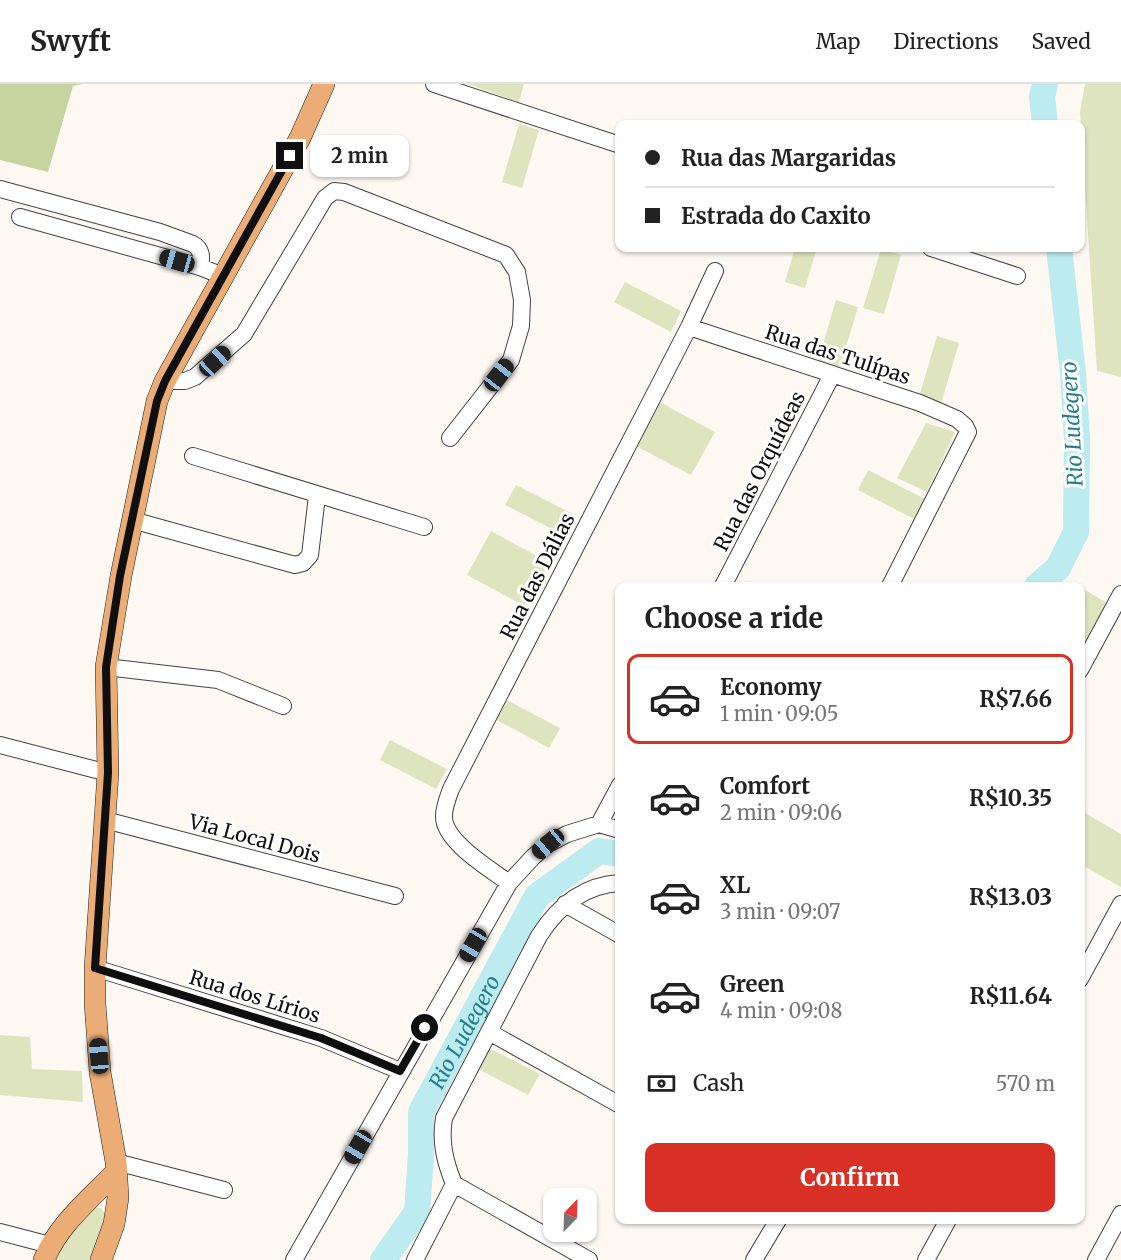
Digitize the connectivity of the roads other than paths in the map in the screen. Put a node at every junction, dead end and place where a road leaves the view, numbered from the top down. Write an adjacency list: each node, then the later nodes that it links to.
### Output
1 (324, 84): 9 (main road)
2 (434, 84): 3 (street)
3 (615, 143)
4 (0, 189): 7 (street)
5 (20, 217): 7 (street)
6 (943, 252): 10 (street)
7 (200, 267): 9 (street)
8 (715, 271): 11 (street, Rua das Dálias)
9 (223, 276): 13 (main road)
10 (1017, 276)
11 (689, 327): 12 (street, Rua das Tulípas); 31 (street, Rua das Dálias)
12 (832, 375): 19 (street, Rua das Orquídeas); 20 (street, Rua das Tulípas)
13 (165, 381): 14 (street); 17 (main road)
14 (450, 438)
15 (193, 456): 16 (street)
16 (317, 495): 17 (street); 18 (street)
17 (132, 520): 23 (main road)
18 (424, 527)
19 (725, 582)
20 (892, 582)
21 (1121, 594): 22 (street)
22 (1085, 661)
23 (106, 667): 24 (street); 26 (main road)
24 (284, 706)
25 (0, 746): 26 (street)
26 (108, 773): 28 (main road)
27 (615, 794): 29 (street)
28 (105, 820): 33 (street, Via Local Dois); 37 (main road)
29 (599, 824): 30 (street); 31 (street)
30 (615, 829)
31 (509, 883): 40 (street)
32 (615, 883): 34 (street)
33 (395, 896)
34 (565, 904): 36 (street); 39 (street)
35 (1120, 909): 38 (street)
36 (615, 932)
37 (95, 968): 40 (street, Rua dos Lírios); 42 (main road)
38 (1085, 970)
39 (489, 1032): 41 (street); 43 (street)
40 (400, 1071): 53 (street)
41 (615, 1102)
42 (116, 1167): 44 (street); 45 (main road); 46 (main road)
43 (454, 1184): 54 (street); 55 (street)
44 (224, 1190)
45 (89, 1200): 46 (street); 51 (main road)
46 (117, 1212): 52 (main road)
47 (1120, 1217): 58 (street)
48 (776, 1224): 56 (street)
49 (946, 1224): 57 (street)
50 (0, 1232): 51 (street)
51 (47, 1253)
52 (101, 1260)
53 (294, 1260)
54 (415, 1260)
55 (590, 1260)
56 (754, 1260)
57 (926, 1260)
58 (1096, 1260)

